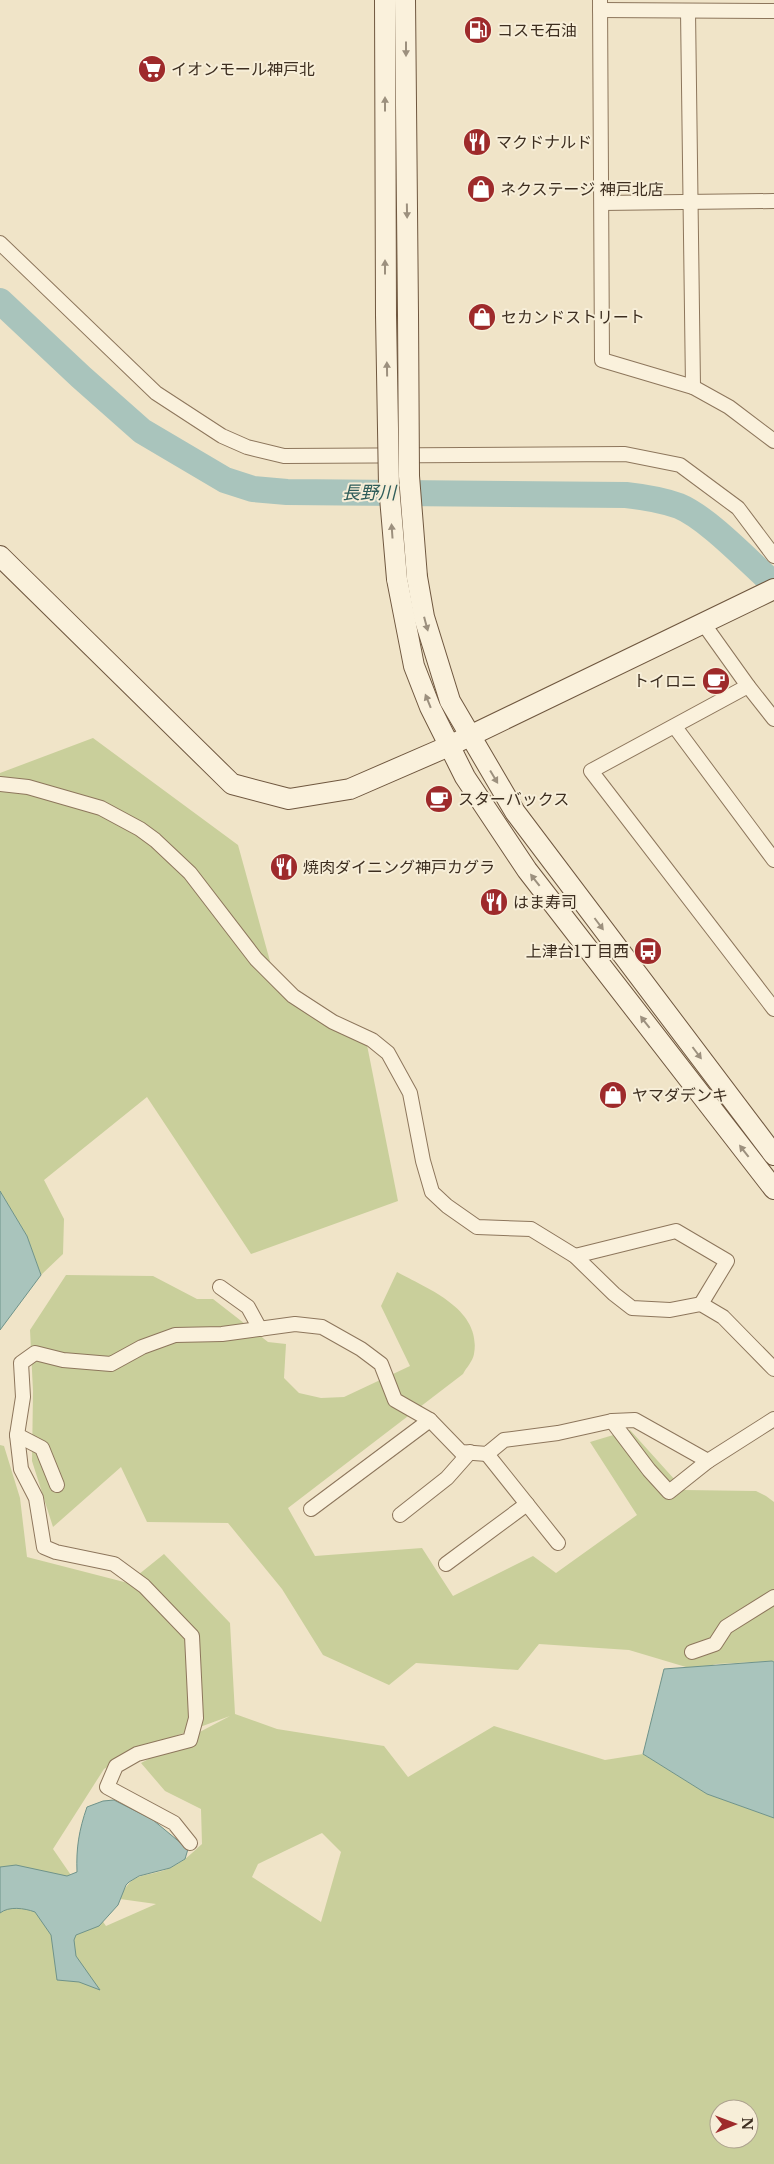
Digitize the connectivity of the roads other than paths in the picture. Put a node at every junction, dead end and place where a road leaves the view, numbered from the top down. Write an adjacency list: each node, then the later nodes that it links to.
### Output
1 (385, 0): 20 (street, one-way to 1, bridge)
2 (406, 0): 19 (street, one-way to 19, bridge)
3 (600, 5): 4 (street); 8 (street)
4 (688, 11): 5 (street); 7 (street)
5 (774, 11)
6 (774, 201): 7 (street)
7 (690, 202): 8 (street); 10 (street)
8 (602, 203): 10 (street)
9 (0, 243): 13 (street)
10 (693, 387): 11 (street)
11 (774, 441)
12 (0, 556): 20 (street)
13 (774, 556)
14 (774, 589): 15 (street)
15 (703, 623): 16 (street); 19 (street)
16 (748, 686): 17 (street); 18 (street)
17 (774, 719)
18 (675, 727): 22 (street); 23 (street)
19 (470, 735): 20 (street); 24 (street, one-way to 24)
20 (449, 746): 25 (street, one-way to 20)
21 (0, 784): 26 (street)
22 (774, 860)
23 (773, 1005)
24 (774, 1155)
25 (774, 1190)
26 (575, 1256): 28 (street); 28 (street)
27 (220, 1287): 29 (street)
28 (701, 1304): 30 (street)
29 (260, 1329): 32 (street); 34 (street)
30 (774, 1369)
31 (774, 1419): 37 (street)
32 (430, 1420): 35 (street); 40 (street)
33 (612, 1421): 36 (street); 37 (street); 37 (street)
34 (17, 1435): 38 (street); 46 (street)
35 (470, 1452): 36 (street); 41 (street)
36 (487, 1454): 39 (street)
37 (708, 1460)
38 (57, 1485)
39 (527, 1504): 42 (street); 43 (street)
40 (311, 1510)
41 (400, 1515)
42 (558, 1543)
43 (446, 1564)
44 (774, 1597): 45 (street)
45 (692, 1652)
46 (190, 1843)

